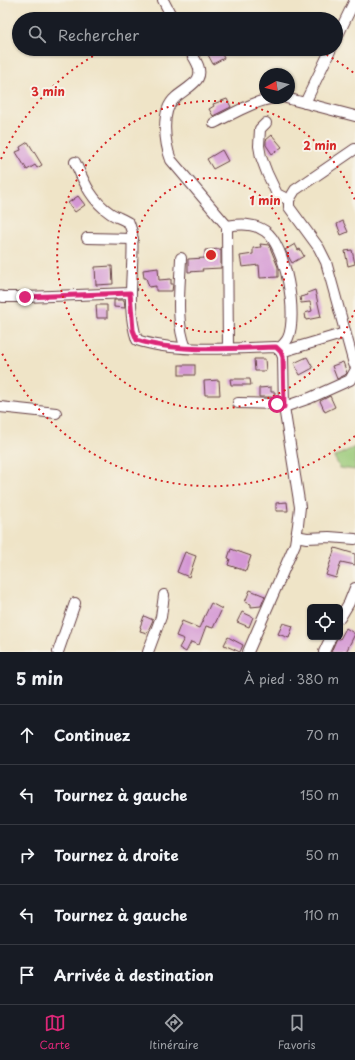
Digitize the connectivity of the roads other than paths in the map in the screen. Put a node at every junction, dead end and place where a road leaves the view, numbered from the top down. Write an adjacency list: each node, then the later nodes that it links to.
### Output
1 (163, 0): 3 (street)
2 (354, 2): 4 (street)
3 (169, 12)
4 (343, 25)
5 (193, 56): 16 (street)
6 (328, 56): 9 (street)
7 (295, 100): 9 (street)
8 (259, 103): 11 (street)
9 (305, 103): 10 (street)
10 (355, 116)
11 (214, 123)
12 (266, 123): 15 (street)
13 (355, 149): 15 (street)
14 (75, 162): 18 (street)
15 (289, 200): 22 (street)
16 (227, 226): 24 (street); 25 (street)
17 (87, 238): 18 (street)
18 (133, 239): 20 (street)
19 (181, 258): 23 (street)
20 (130, 293): 21 (street); 23 (street)
21 (0, 296)
22 (345, 333): 25 (street); 26 (street)
23 (186, 348): 24 (street)
24 (228, 348): 25 (street)
25 (280, 351): 30 (street)
26 (355, 365)
27 (355, 371): 30 (street)
28 (238, 403): 30 (street)
29 (0, 406): 31 (street)
30 (284, 407): 32 (street)
31 (56, 413)
32 (296, 536): 33 (street); 41 (street)
33 (355, 540)
34 (355, 588): 37 (street)
35 (164, 595): 40 (street)
36 (75, 603): 39 (street)
37 (343, 613)
38 (330, 640): 42 (street)
39 (58, 652)
40 (148, 652)
41 (248, 652)
42 (324, 652)

